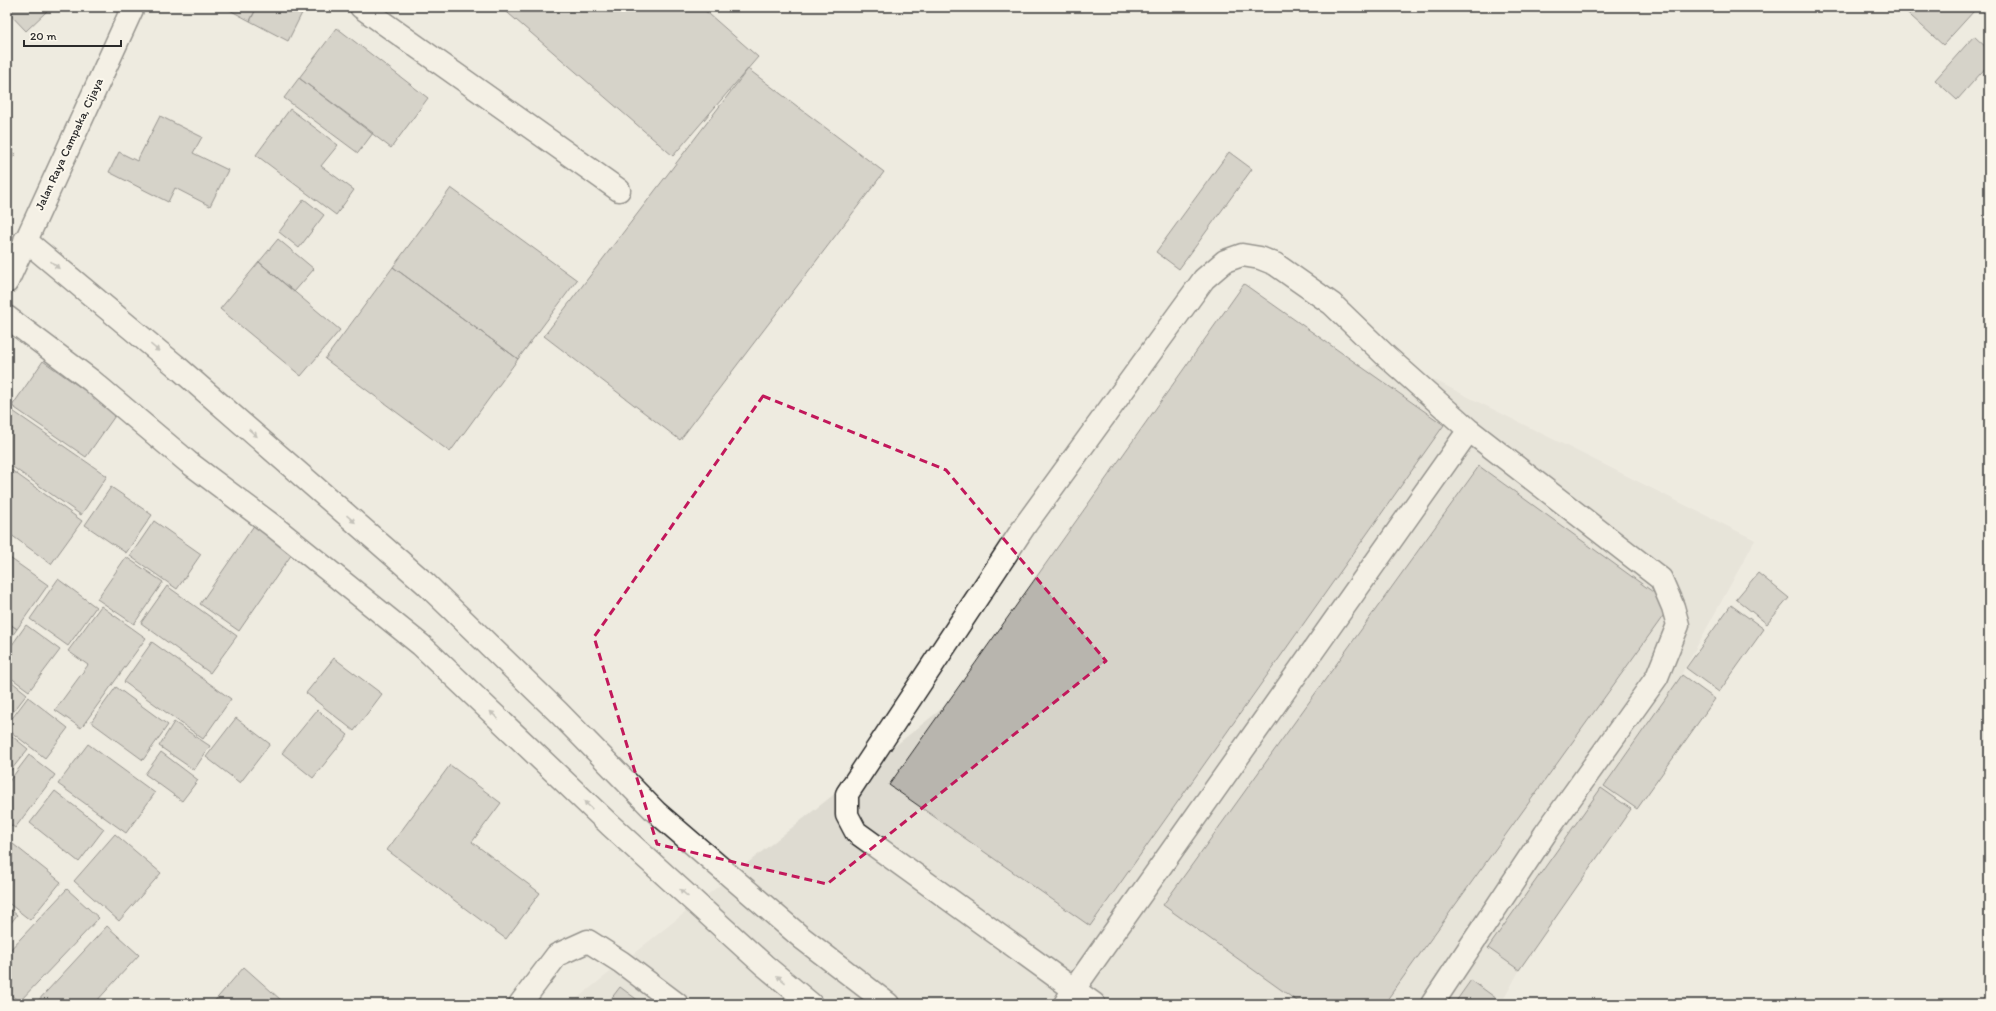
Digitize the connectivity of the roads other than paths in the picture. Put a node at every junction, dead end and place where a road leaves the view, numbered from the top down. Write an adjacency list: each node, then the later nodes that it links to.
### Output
1 (133, 7): 4 (main road, Jalan Raya Campaka, Cijaya)
2 (361, 7): 3 (main road)
3 (619, 190)
4 (25, 240): 5 (main road, Jalan Raya Campaka, Cijaya); 12 (main road, one-way to 12)
5 (9, 271)
6 (7, 317): 11 (main road, one-way to 6)
7 (1470, 430): 8 (main road); 8 (main road); 14 (main road)
8 (1070, 997): 13 (main road)
9 (520, 1004): 10 (main road)
10 (677, 1004)
11 (811, 1004)
12 (888, 1004)
13 (1094, 1004)
14 (1432, 1004)

